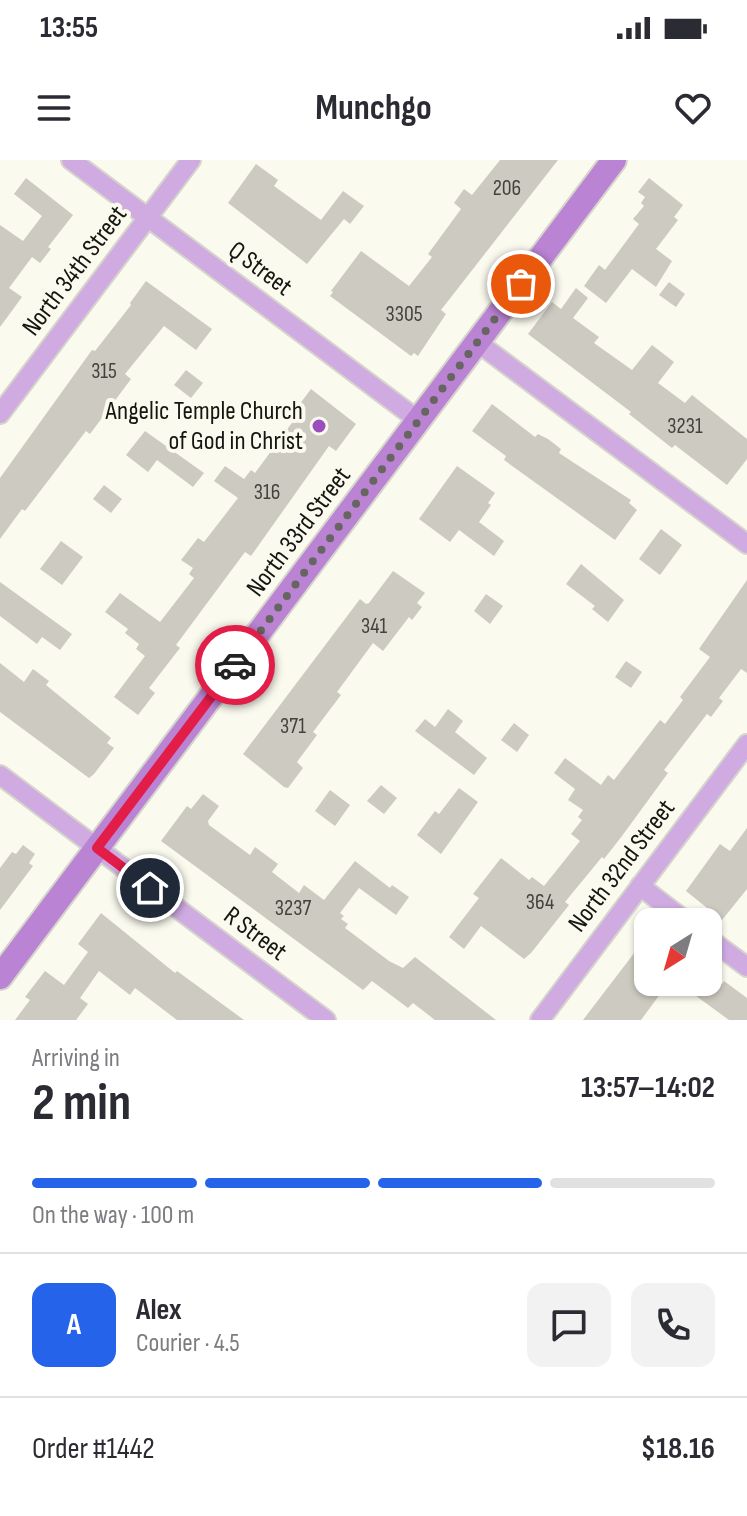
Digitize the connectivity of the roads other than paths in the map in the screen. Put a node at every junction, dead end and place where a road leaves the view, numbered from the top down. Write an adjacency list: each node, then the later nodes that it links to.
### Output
1 (71, 160): 4 (street, Q Street)
2 (191, 160): 4 (street, North 34th Street)
3 (614, 160): 5 (main road, North 33rd Street)
4 (147, 218): 6 (street, North 34th Street); 7 (street, Q Street)
5 (477, 342): 7 (main road, North 33rd Street); 8 (street)
6 (0, 414)
7 (418, 420): 11 (main road, North 33rd Street)
8 (747, 544)
9 (747, 744): 12 (street, North 32nd Street)
10 (0, 775): 11 (street, R Street)
11 (97, 848): 16 (main road, North 33rd Street); 17 (street, R Street)
12 (640, 886): 13 (street); 18 (street, North 32nd Street)
13 (669, 908)
14 (722, 948): 15 (street)
15 (747, 967)
16 (0, 977)
17 (326, 1020)
18 (540, 1020)

